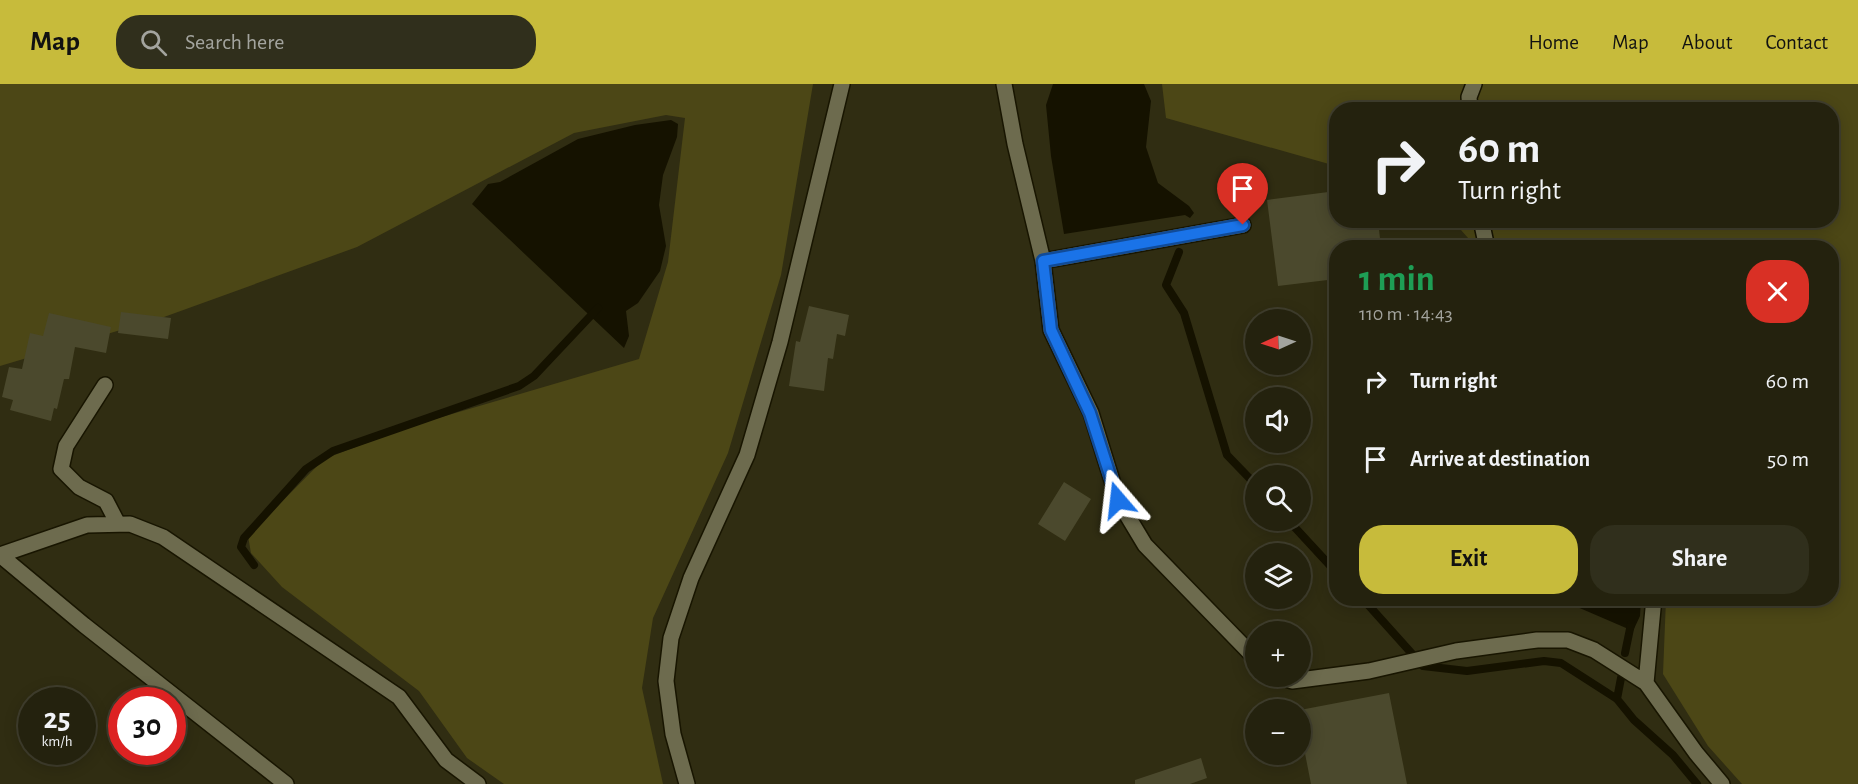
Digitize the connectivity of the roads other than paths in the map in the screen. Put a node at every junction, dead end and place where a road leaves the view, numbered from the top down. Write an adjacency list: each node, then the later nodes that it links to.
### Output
1 (842, 84): 16 (street)
2 (1004, 84): 6 (street)
3 (1474, 84): 4 (street)
4 (1469, 102)
5 (1243, 225): 6 (street)
6 (1043, 261): 11 (street)
7 (105, 385): 8 (street)
8 (118, 524): 9 (street); 15 (street)
9 (0, 555): 14 (street)
10 (1653, 606): 13 (street)
11 (1245, 648)
12 (1311, 679): 13 (street)
13 (1646, 683): 17 (street)
14 (286, 784)
15 (478, 784)
16 (687, 784)
17 (1722, 784)

